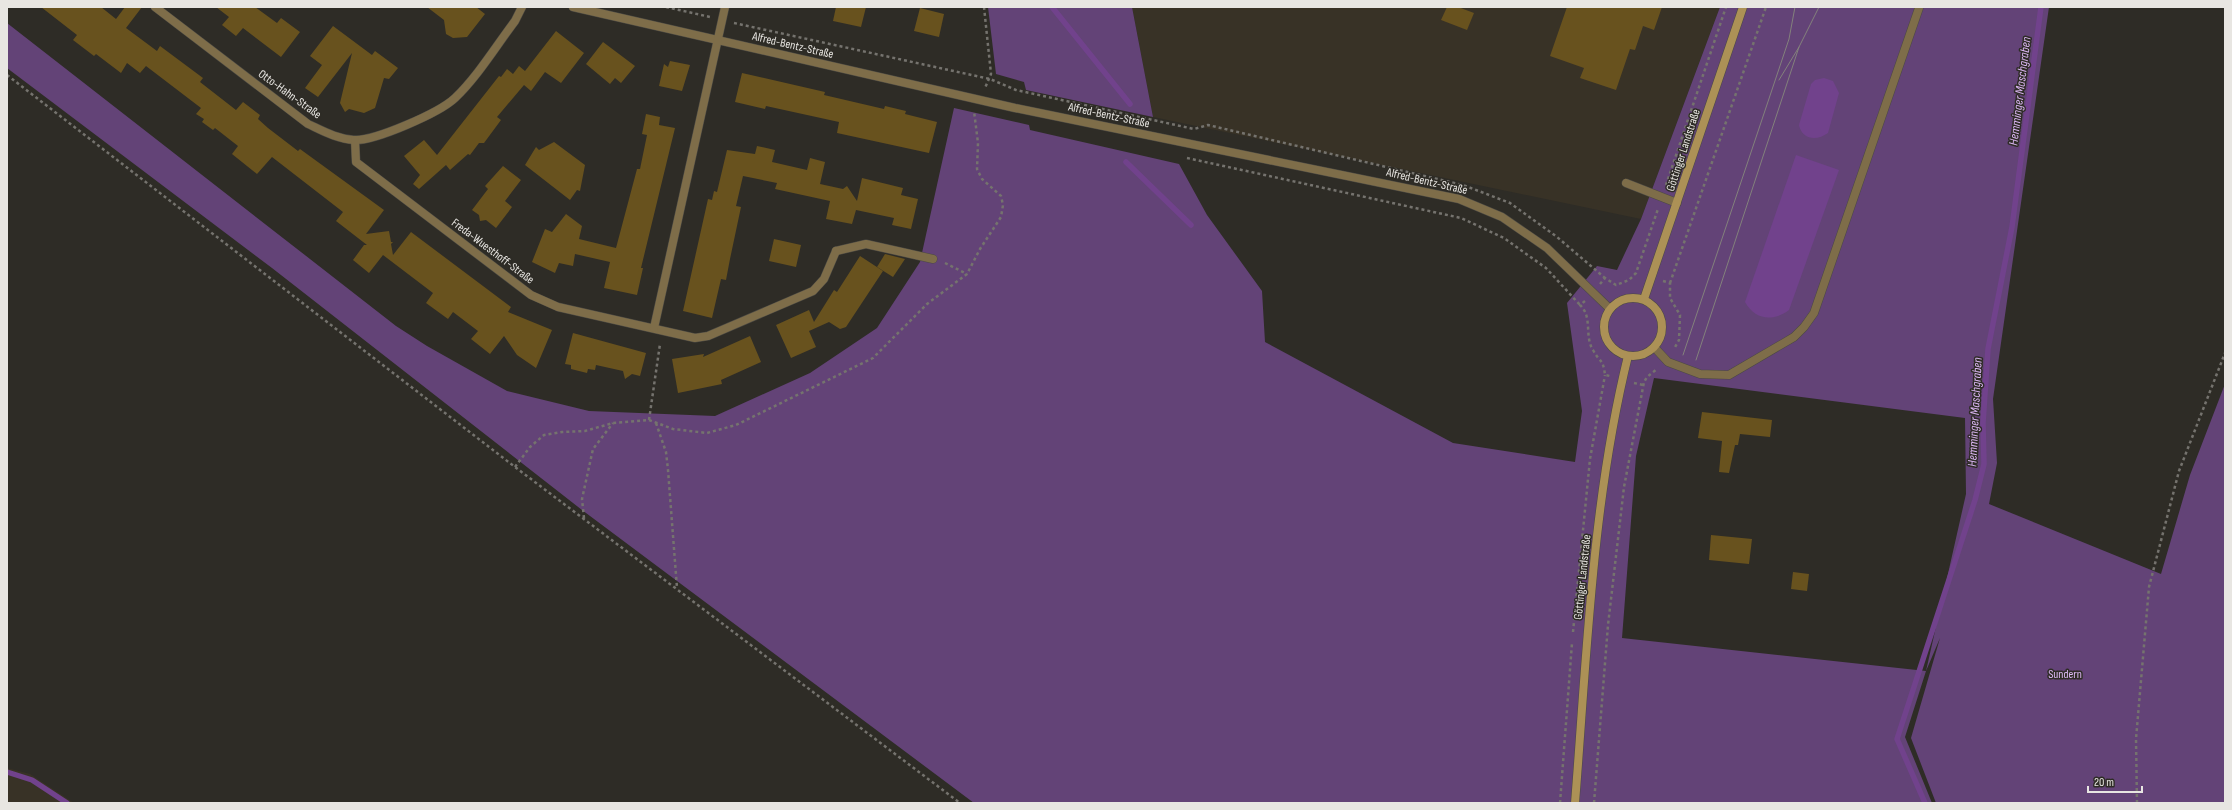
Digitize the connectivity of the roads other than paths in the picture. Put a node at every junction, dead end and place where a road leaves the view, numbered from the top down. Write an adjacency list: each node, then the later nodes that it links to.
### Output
1 (155, 7): 8 (street, Otto-Hahn-Straße)
2 (522, 7): 8 (street, Otto-Hahn-Straße)
3 (573, 7): 7 (street, Alfred-Bentz-Straße)
4 (725, 7): 7 (street)
5 (1743, 7): 10 (street, Göttinger Landstraße)
6 (1919, 8): 15 (street)
7 (719, 40): 13 (street, Alfred-Bentz-Straße); 14 (street)
8 (354, 140): 14 (street, Freda-Wuesthoff-Straße)
9 (1626, 183): 10 (street)
10 (1678, 203): 12 (street, Göttinger Landstraße)
11 (933, 259): 14 (street, Freda-Wuesthoff-Straße)
12 (1644, 299): 13 (street); 15 (street)
13 (1609, 308): 16 (street)
14 (654, 328)
15 (1654, 347): 16 (street)
16 (1628, 356): 17 (street, Göttinger Landstraße)
17 (1575, 803)

